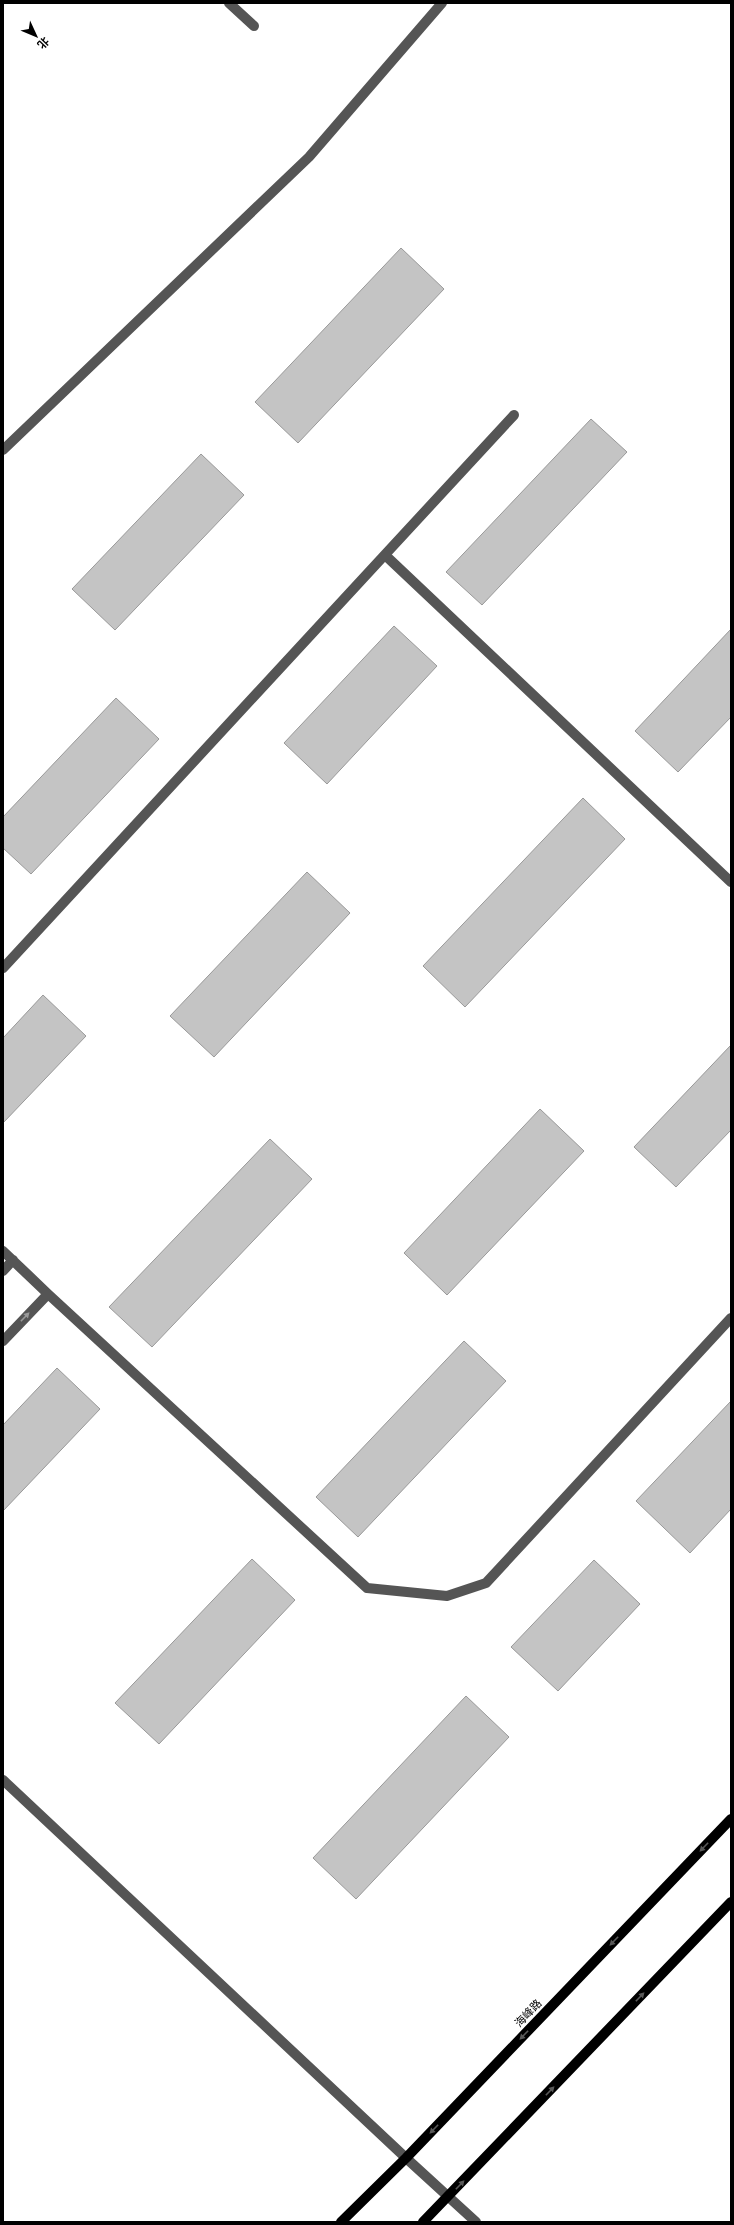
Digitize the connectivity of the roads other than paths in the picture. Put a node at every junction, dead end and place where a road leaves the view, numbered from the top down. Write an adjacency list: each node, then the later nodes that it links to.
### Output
1 (228, 3): 3 (street)
2 (442, 3): 5 (street)
3 (254, 26)
4 (514, 415): 6 (street)
5 (3, 450)
6 (385, 555): 7 (street); 8 (street)
7 (731, 882)
8 (3, 968)
9 (3, 1251): 10 (street)
10 (13, 1260): 11 (street); 12 (street)
11 (3, 1271)
12 (48, 1294): 13 (street); 14 (street, one-way to 12)
13 (731, 1318)
14 (3, 1341)
15 (3, 1780): 18 (street)
16 (731, 1819): 18 (main road, 海峰路, one-way to 18)
17 (731, 1902): 19 (main road, one-way to 17)
18 (406, 2158): 19 (street); 20 (main road, 海峰路)
19 (449, 2196): 21 (main road); 22 (street)
20 (341, 2222)
21 (423, 2222)
22 (476, 2222)

